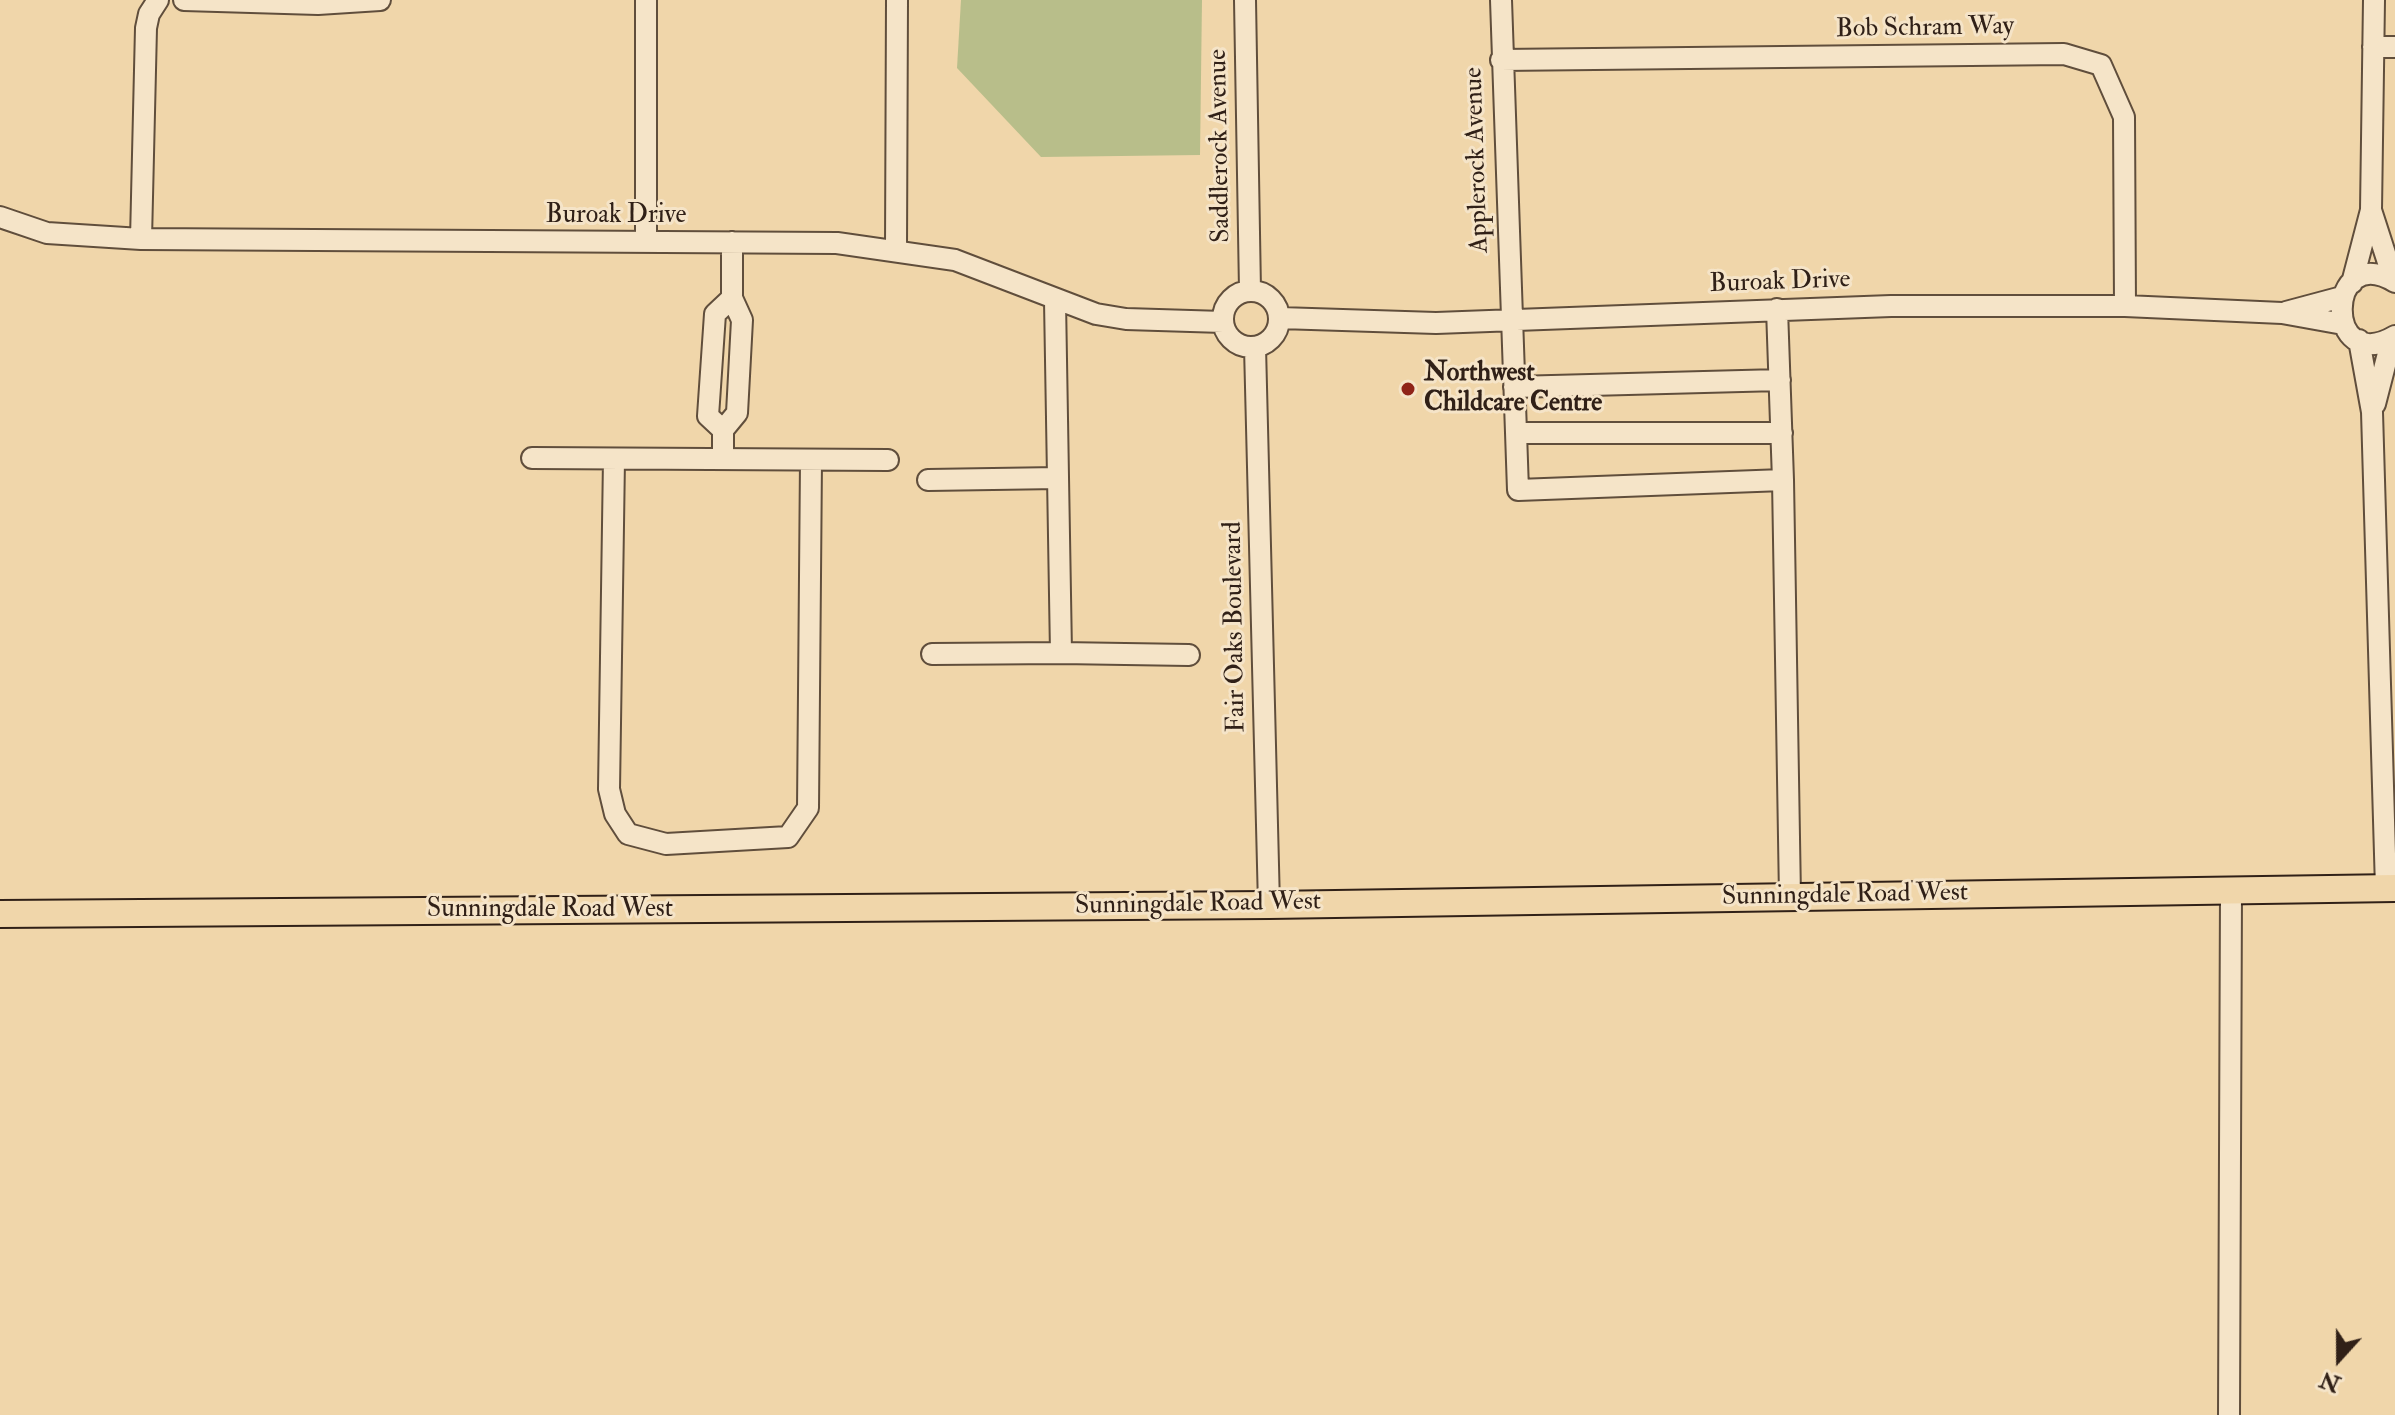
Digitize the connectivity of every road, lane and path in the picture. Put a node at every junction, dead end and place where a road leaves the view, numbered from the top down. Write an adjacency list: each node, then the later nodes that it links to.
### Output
1 (158, 0): 14 (street)
2 (184, 0): 3 (street)
3 (380, 0)
4 (646, 0): 15 (street)
5 (897, 0): 17 (street)
6 (1245, 0): 19 (street, Saddlerock Avenue)
7 (1501, 0): 11 (street, Applerock Avenue)
8 (2374, 0): 9 (street)
9 (2373, 47): 10 (street); 12 (street)
10 (2395, 47)
11 (1501, 60): 23 (street, Bob Schram Way); 27 (street, Applerock Avenue)
12 (2371, 210): 18 (street); 20 (street)
13 (0, 217): 14 (street, Buroak Drive)
14 (141, 239): 15 (street, Buroak Drive)
15 (646, 241): 16 (street, Buroak Drive)
16 (732, 242): 17 (street, Buroak Drive); 21 (street)
17 (896, 249): 22 (street, Buroak Drive)
18 (2394, 282): 20 (street, Buroak Drive)
19 (1250, 290): 26 (street); 28 (street)
20 (2347, 290): 25 (street, Buroak Drive); 29 (street)
21 (732, 298): 36 (street); 36 (street)
22 (1055, 301): 28 (street, Buroak Drive); 44 (street)
23 (2125, 306): 24 (street, Buroak Drive); 25 (street, Buroak Drive)
24 (1777, 309): 27 (street, Buroak Drive); 33 (street)
25 (2282, 313): 29 (street, Buroak Drive)
26 (1280, 318): 27 (street, Buroak Drive); 32 (street)
27 (1511, 319): 34 (street, Applerock Avenue)
28 (1223, 322): 32 (street)
29 (2343, 324): 31 (street)
30 (2394, 337): 31 (street); 35 (street)
31 (2359, 340): 35 (street)
32 (1255, 347): 53 (street, Fair Oaks Boulevard)
33 (1780, 380): 34 (street); 38 (street)
34 (1514, 387): 37 (street, Applerock Avenue)
35 (2372, 412): 50 (street)
36 (723, 430): 41 (street)
37 (1516, 433): 38 (street); 46 (street, Applerock Avenue)
38 (1782, 433): 46 (street)
39 (532, 458): 40 (street)
40 (614, 459): 41 (street); 42 (street)
41 (723, 459): 42 (street)
42 (811, 460): 43 (street)
43 (888, 460)
44 (1058, 478): 45 (street); 47 (street)
45 (928, 480)
46 (1783, 480): 52 (street)
47 (1061, 653): 48 (street); 49 (street)
48 (932, 654)
49 (1189, 655)
50 (2391, 888): 51 (main road, Sunningdale Road West)
51 (2231, 891): 52 (main road, Sunningdale Road West); 55 (street)
52 (1790, 897): 53 (main road, Sunningdale Road West)
53 (1269, 905): 54 (main road, Sunningdale Road West)
54 (0, 914)
55 (2229, 1415)

